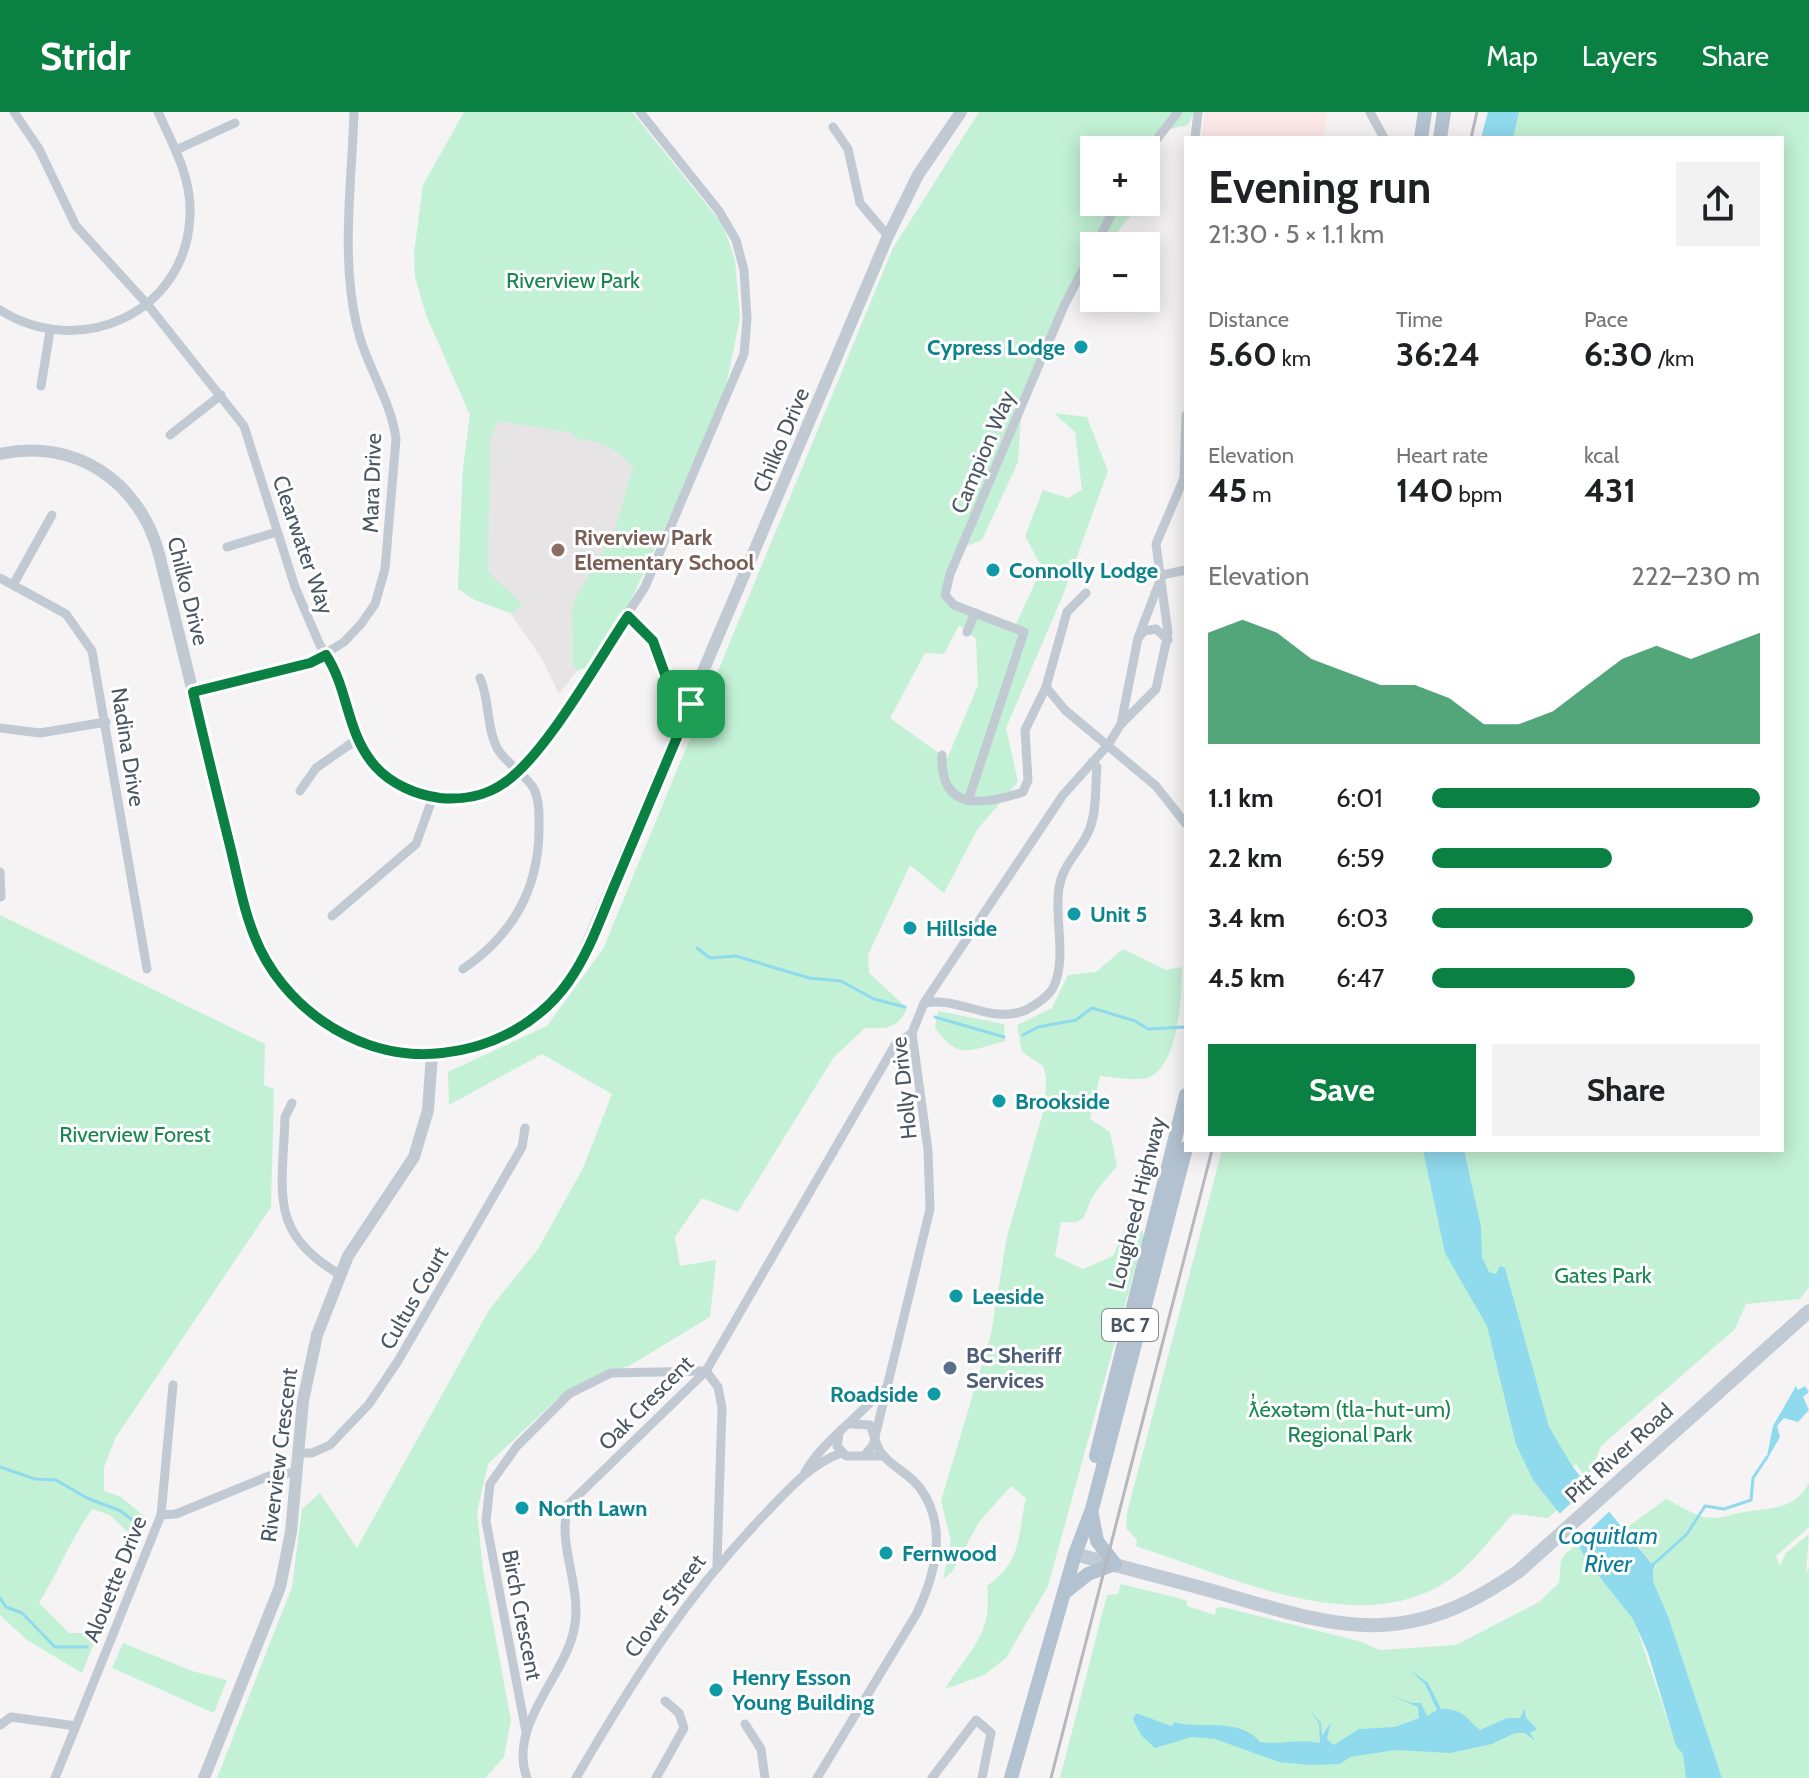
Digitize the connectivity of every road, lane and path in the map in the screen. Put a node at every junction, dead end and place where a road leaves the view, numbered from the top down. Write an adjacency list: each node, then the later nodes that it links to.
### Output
1 (14, 112): 21 (street, Clearwater Way)
2 (158, 112): 18 (street)
3 (354, 112): 42 (street, Mara Drive)
4 (961, 112): 19 (street, Chilko Drive)
5 (1178, 112): 13 (street)
6 (1198, 112): 14 (street)
7 (1370, 112): 15 (street)
8 (1425, 112): 16 (main road)
9 (1444, 112): 17 (main road)
10 (642, 113): 38 (street, Clearwater Way)
11 (235, 123): 18 (street)
12 (833, 127): 19 (street)
13 (1159, 136)
14 (1195, 136)
15 (1383, 136)
16 (1421, 136)
17 (1440, 136)
18 (176, 150): 21 (street)
19 (888, 236): 48 (street, Chilko Drive)
20 (1080, 276): 37 (street, Campion Way)
21 (147, 304): 23 (street); 25 (street, Clearwater Way)
22 (0, 310): 23 (street)
23 (50, 331): 24 (street)
24 (41, 386)
25 (221, 395): 26 (street); 30 (street, Clearwater Way)
26 (170, 435)
27 (0, 454): 45 (street, Chilko Drive)
28 (1184, 478): 33 (street)
29 (52, 515): 35 (street)
30 (277, 532): 31 (street); 42 (street, Clearwater Way)
31 (227, 547)
32 (1184, 570): 33 (street)
33 (1162, 575): 40 (street); 41 (street)
34 (0, 578): 35 (street, Nadina Drive)
35 (13, 585): 49 (street, Nadina Drive)
36 (1086, 593): 44 (street)
37 (975, 613): 39 (street); 59 (street, Campion Way)
38 (628, 616): 48 (street); 56 (street, Clearwater Way)
39 (967, 632)
40 (1138, 638): 41 (street); 46 (street)
41 (1168, 640): 47 (street)
42 (326, 655): 45 (street, Mara Drive); 52 (street, Clearwater Way)
43 (480, 678): 56 (street)
44 (1046, 687): 53 (street); 59 (street)
45 (193, 692): 68 (street, Chilko Drive)
46 (1125, 694): 47 (street); 50 (street)
47 (1146, 701): 50 (street)
48 (691, 704): 68 (street, Chilko Drive)
49 (106, 722): 51 (street); 64 (street, Nadina Drive)
50 (1121, 724): 53 (street, Holly Drive)
51 (0, 728)
52 (356, 740): 57 (street); 58 (street, Clearwater Way)
53 (1108, 745): 55 (street, Holly Drive); 60 (street)
54 (942, 755): 59 (street)
55 (1092, 762): 66 (street, Holly Drive); 66 (street)
56 (518, 771): 58 (street, Clearwater Way); 65 (street)
57 (300, 791)
58 (433, 797): 63 (street)
59 (968, 801)
60 (1184, 821)
61 (0, 872): 62 (street)
62 (1, 897)
63 (332, 916)
64 (147, 969)
65 (463, 969)
66 (924, 1003): 67 (street, Holly Drive)
67 (912, 1033): 75 (street, Oak Crescent); 77 (street, Holly Drive)
68 (432, 1054): 73 (street, Riverview Crescent)
69 (292, 1103): 73 (street)
70 (1184, 1103): 89 (main road, Lougheed Highway / BC 7)
71 (525, 1128): 81 (street, Cultus Court)
72 (1185, 1152): 87 (main road, Lougheed Highway / BC 7)
73 (339, 1274): 81 (street, Riverview Crescent)
74 (1809, 1311): 91 (main road, Pitt River Road)
75 (706, 1371): 90 (street); 97 (street, Oak Crescent); 97 (street, Birch Crescent)
76 (173, 1385): 88 (street, Alouette Drive)
77 (884, 1387): 78 (street, Holly Drive); 79 (street, Holly Drive)
78 (852, 1424): 79 (street); 80 (street)
79 (873, 1432): 83 (street); 84 (street)
80 (839, 1434): 82 (street); 86 (street, Clover Street)
81 (299, 1453): 85 (street, Riverview Crescent)
82 (841, 1453): 83 (street); 86 (street, Clover Street)
83 (865, 1455): 84 (street)
84 (884, 1456): 104 (street)
85 (297, 1472): 88 (street); 99 (street, Riverview Crescent)
86 (805, 1473): 90 (street, Clover Street)
87 (1092, 1509): 89 (main road, Lougheed Highway / BC 7); 91 (main road)
88 (161, 1515): 96 (street, Alouette Drive)
89 (1075, 1554): 91 (main road, Pitt River Road); 92 (main road, Lougheed Highway / BC 7)
90 (717, 1564): 101 (street, Clover Street)
91 (1115, 1564): 92 (main road)
92 (1064, 1593): 107 (main road, Lougheed Highway / BC 7)
93 (665, 1701): 102 (street)
94 (745, 1724): 103 (street)
95 (0, 1725): 96 (street)
96 (76, 1726): 98 (street, Alouette Drive)
97 (526, 1732): 100 (street, Oak Crescent)
98 (55, 1778)
99 (204, 1778)
100 (527, 1778)
101 (576, 1778)
102 (656, 1778)
103 (765, 1778)
104 (817, 1778)
105 (932, 1778): 106 (street)
106 (982, 1778)
107 (1011, 1778)

